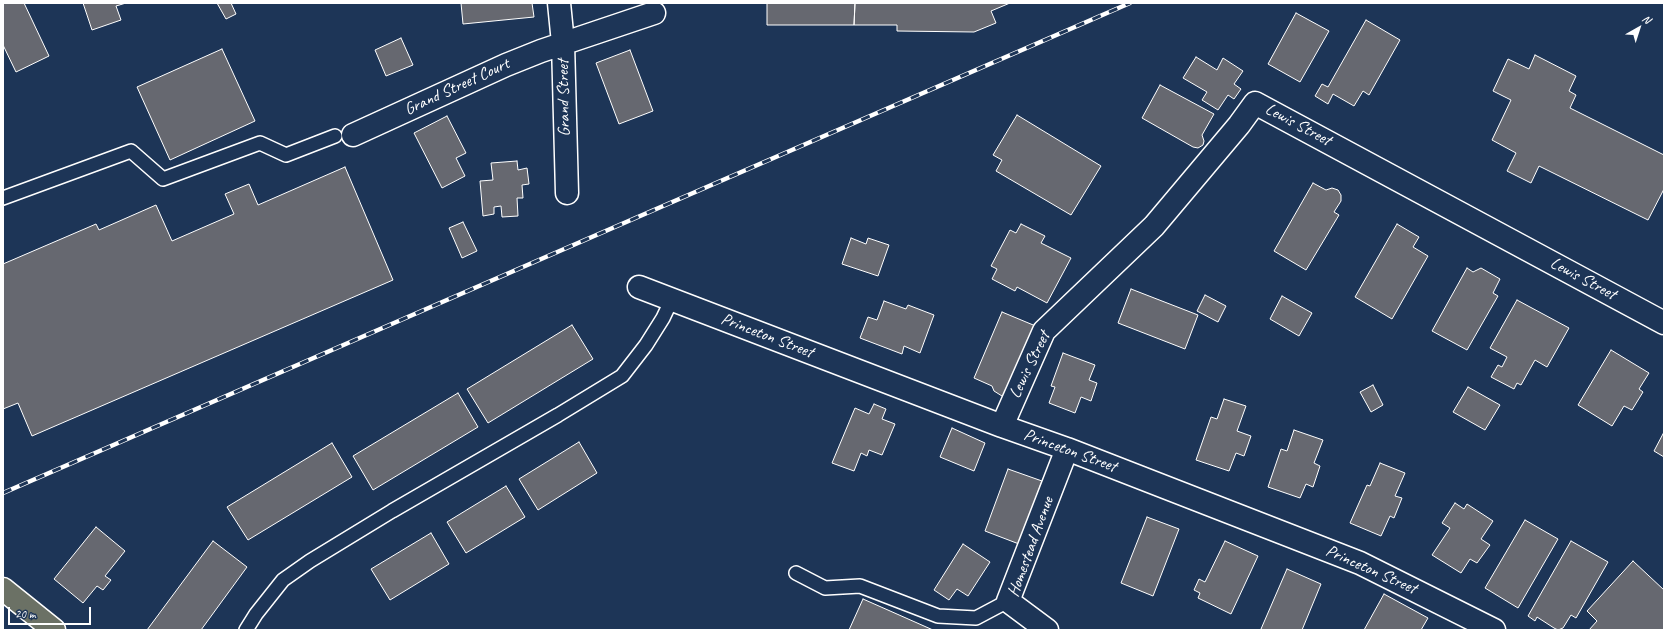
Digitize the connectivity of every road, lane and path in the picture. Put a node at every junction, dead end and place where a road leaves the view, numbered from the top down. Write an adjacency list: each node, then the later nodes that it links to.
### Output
1 (559, 3): 3 (street, Grand Street)
2 (654, 13): 3 (street, Grand Street Court)
3 (563, 43): 4 (street, Grand Street Court); 5 (street, Grand Street)
4 (344, 136): 6 (lane)
5 (567, 193)
6 (3, 198)
7 (639, 287): 8 (street, Princeton Street)
8 (672, 299): 10 (street, Princeton Street); 16 (lane)
9 (1664, 323): 10 (street, Lewis Street)
10 (1002, 426): 11 (street, Princeton Street)
11 (1067, 449): 14 (street, Homestead Avenue); 18 (street, Princeton Street)
12 (796, 573): 14 (lane)
13 (3, 589): 15 (main road)
14 (1008, 601): 17 (street, Homestead Avenue)
15 (54, 630)
16 (246, 630)
17 (1047, 630)
18 (1494, 630)

